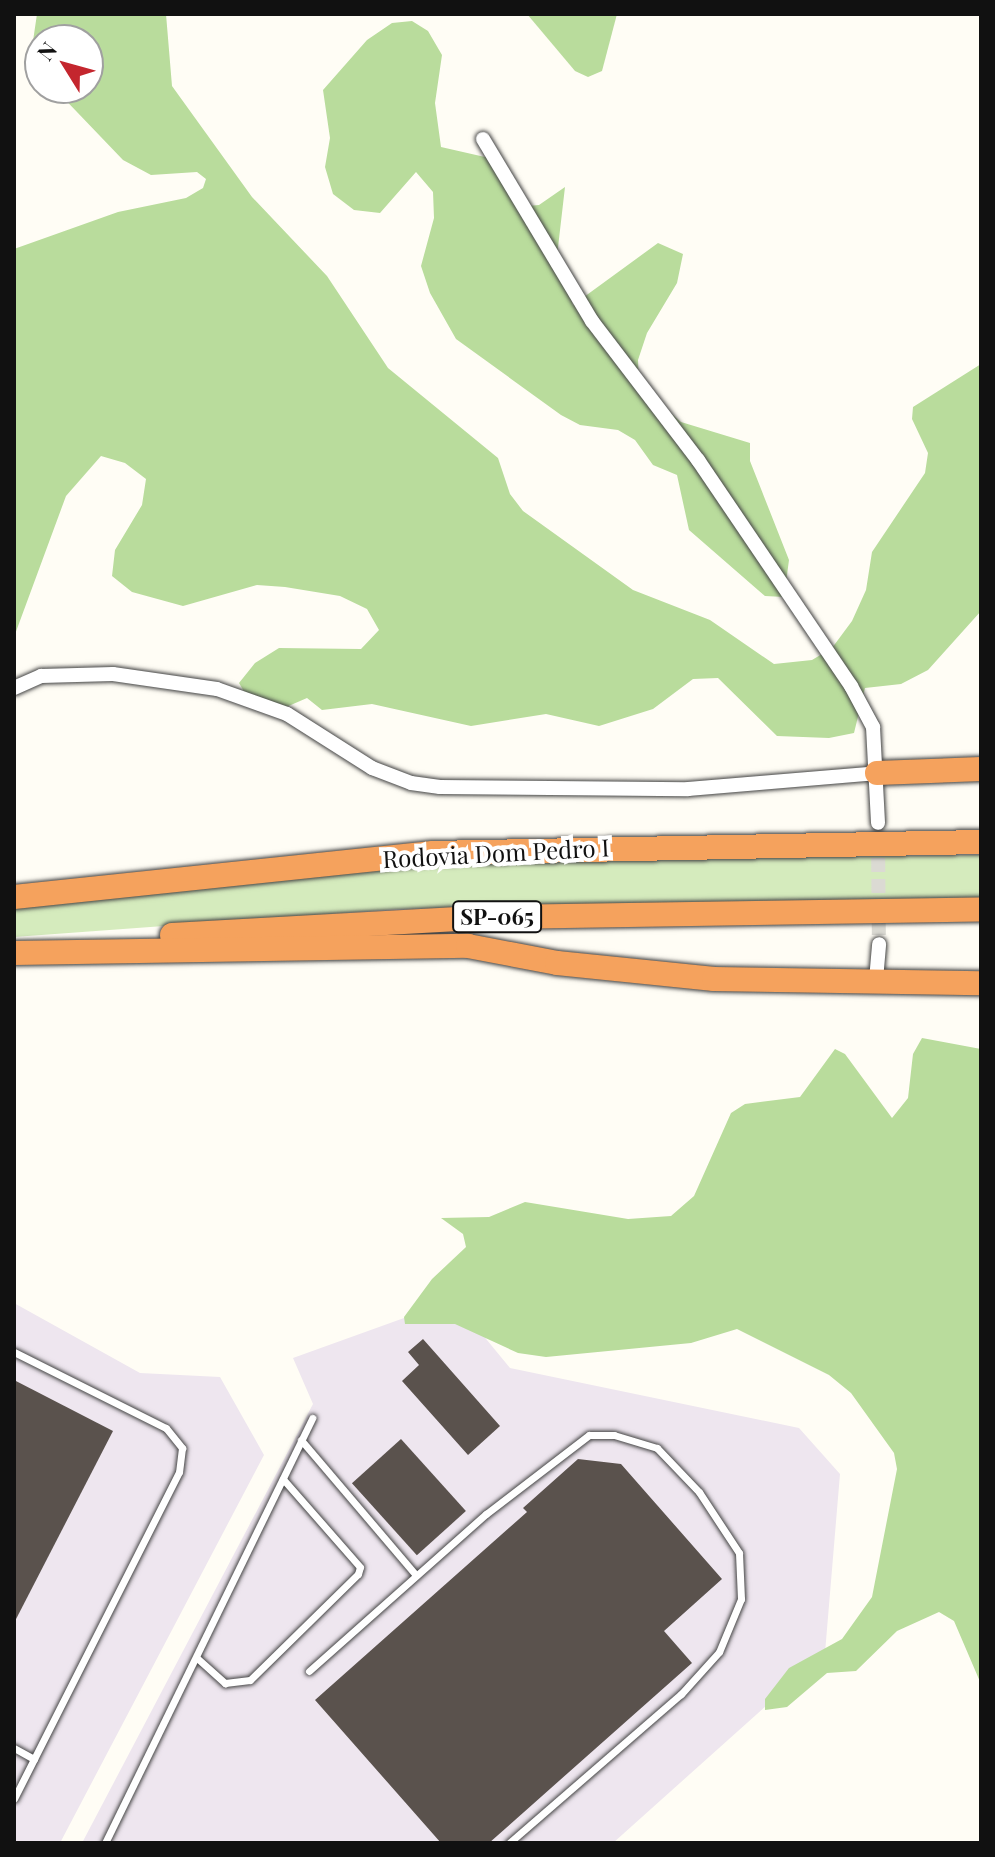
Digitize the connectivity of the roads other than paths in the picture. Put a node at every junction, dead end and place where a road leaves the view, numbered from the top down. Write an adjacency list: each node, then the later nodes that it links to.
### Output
1 (483, 139): 4 (street)
2 (14, 688): 4 (street)
3 (981, 769): 4 (highway)
4 (877, 773): 5 (street)
5 (878, 823)
6 (981, 842): 7 (highway, Rodovia Dom Pedro I)
7 (14, 897)
8 (981, 909): 10 (highway, SP-065)
9 (879, 944): 12 (street)
10 (14, 947)
11 (14, 953): 12 (highway)
12 (876, 980): 13 (highway)
13 (981, 983)
14 (14, 1352): 22 (lane)
15 (312, 1418): 16 (lane)
16 (301, 1440): 17 (lane); 18 (lane)
17 (283, 1479): 19 (lane); 19 (lane)
18 (416, 1575): 20 (lane); 25 (lane)
19 (197, 1658): 24 (lane)
20 (309, 1671)
21 (14, 1748): 22 (lane)
22 (34, 1759): 23 (lane)
23 (14, 1799)
24 (105, 1843)
25 (509, 1843)

